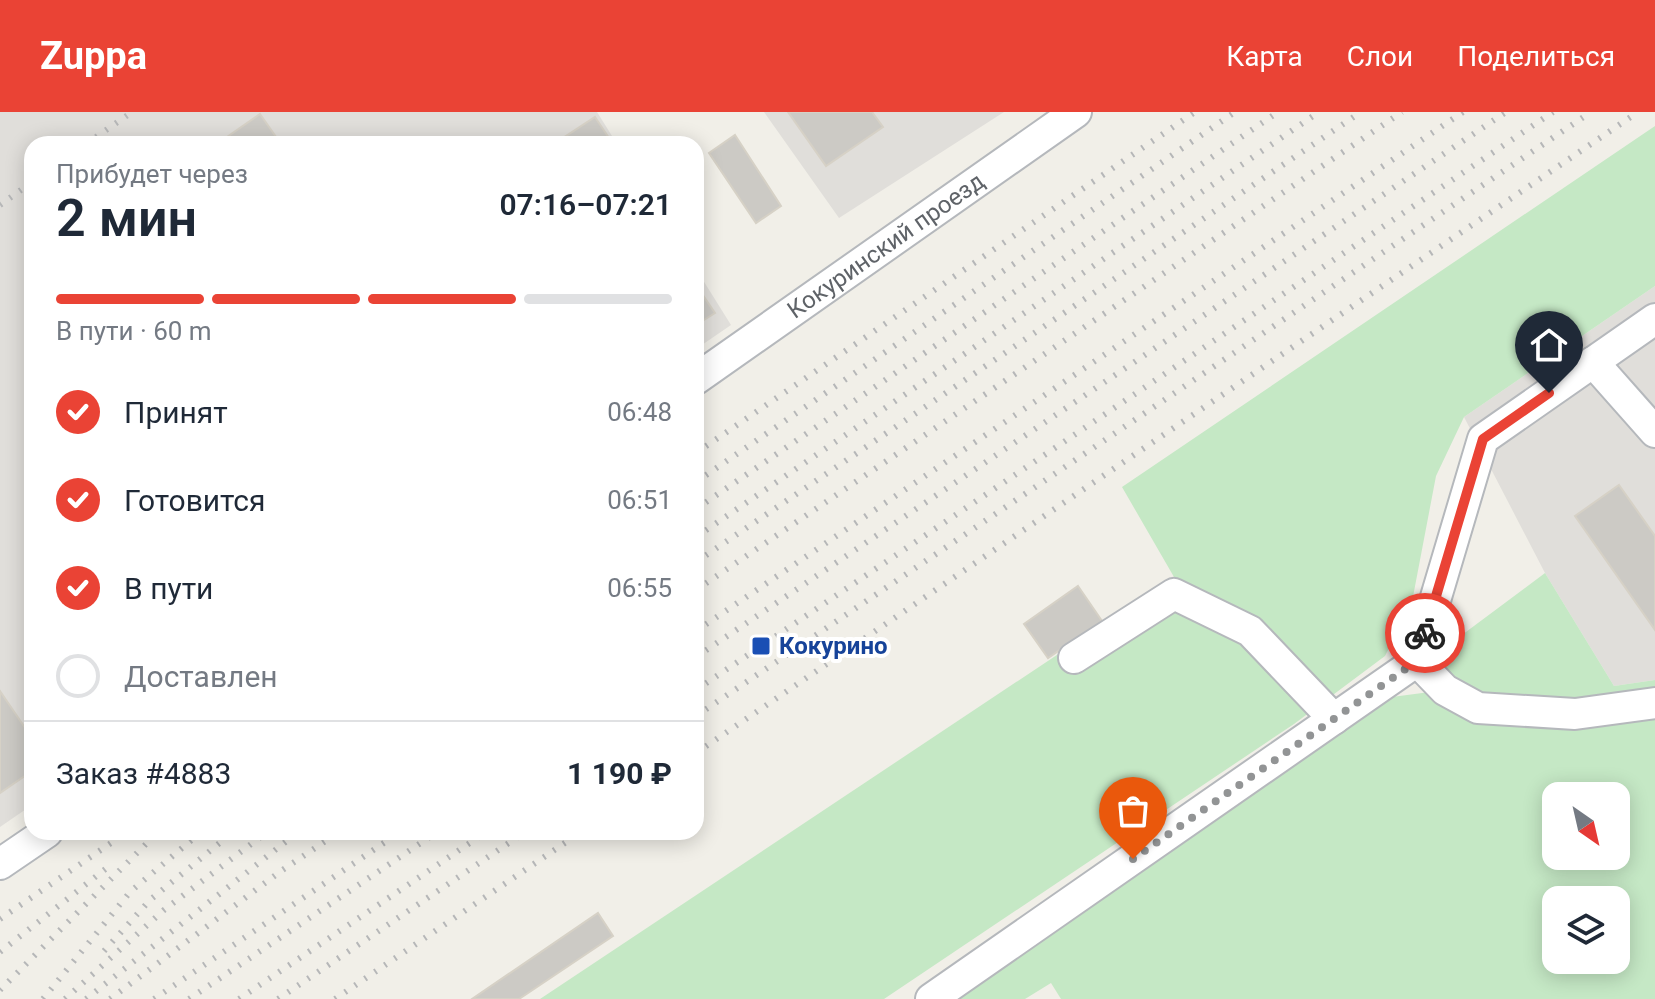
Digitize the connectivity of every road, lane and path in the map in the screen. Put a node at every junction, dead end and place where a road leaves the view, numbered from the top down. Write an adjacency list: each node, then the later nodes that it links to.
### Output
1 (1076, 112): 4 (street, Кокуринский проезд)
2 (1655, 319): 3 (street)
3 (1593, 362): 5 (street); 7 (street)
4 (704, 373)
5 (1655, 432)
6 (1074, 658): 9 (street)
7 (1417, 661): 8 (street); 9 (street)
8 (1655, 703)
9 (1334, 719): 12 (street)
10 (35, 840): 11 (street)
11 (0, 864)
12 (931, 999)

